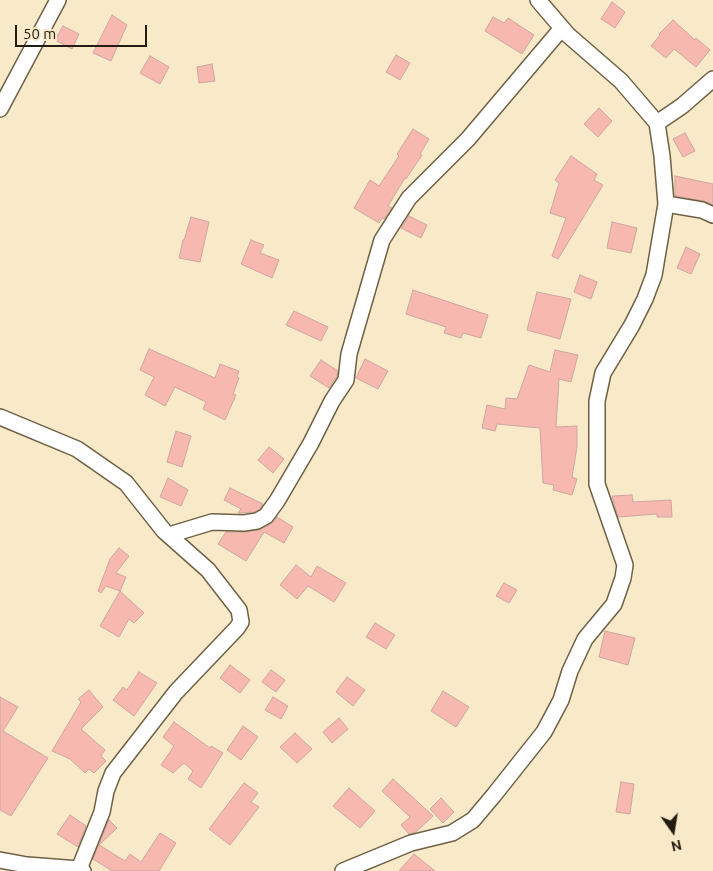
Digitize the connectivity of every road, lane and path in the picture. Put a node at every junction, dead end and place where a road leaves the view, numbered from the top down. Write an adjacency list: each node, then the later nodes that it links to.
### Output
1 (58, 0): 5 (street)
2 (538, 0): 3 (street)
3 (562, 28): 6 (street); 10 (street)
4 (713, 79): 6 (street)
5 (0, 108)
6 (657, 124): 7 (street)
7 (666, 204): 8 (street); 13 (street)
8 (713, 215)
9 (0, 417): 10 (street)
10 (168, 535): 12 (street)
11 (0, 860): 12 (street)
12 (81, 870)
13 (343, 871)

